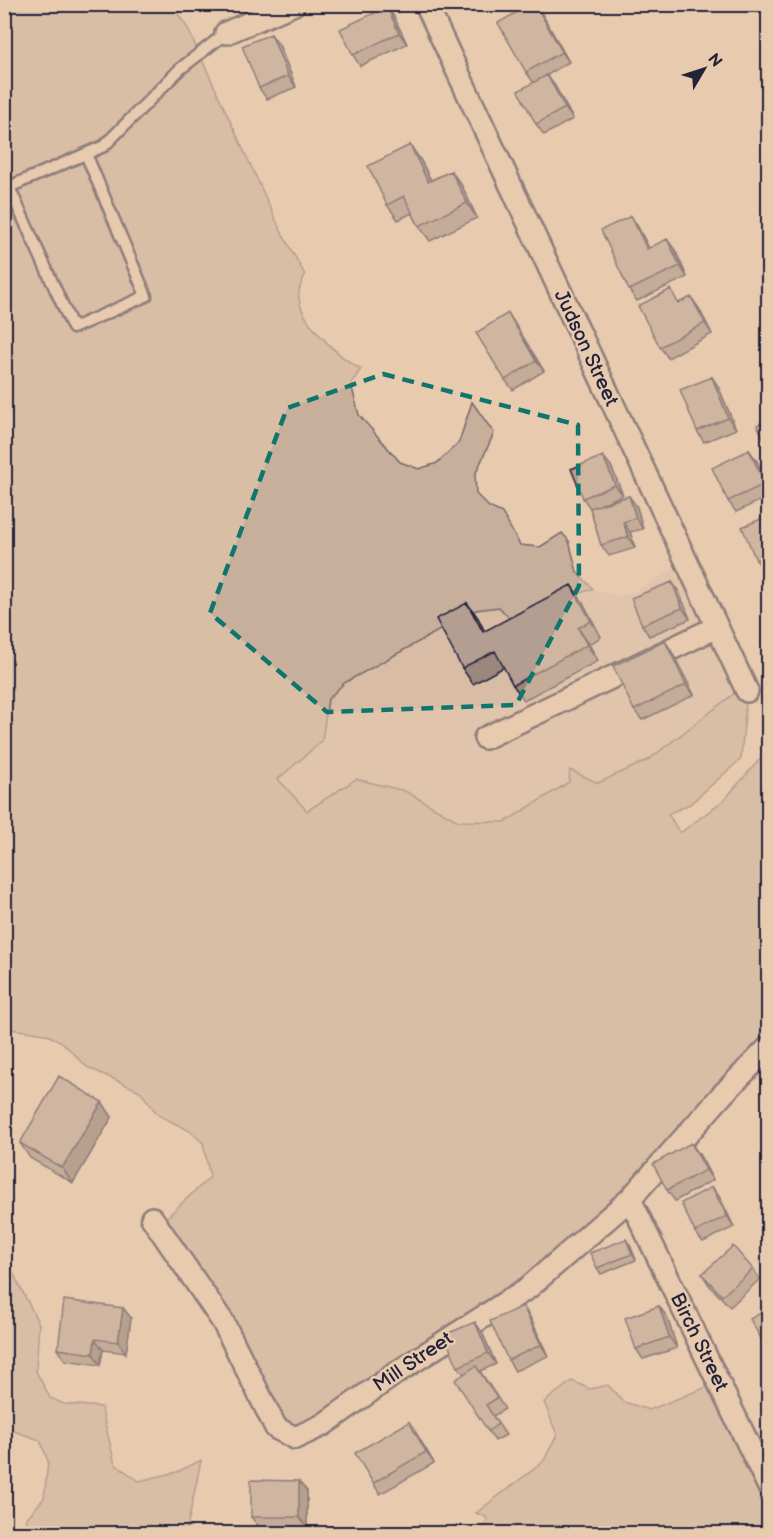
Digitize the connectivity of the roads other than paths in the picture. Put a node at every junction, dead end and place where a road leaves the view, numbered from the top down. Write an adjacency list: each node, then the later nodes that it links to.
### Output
1 (294, 4): 3 (street)
2 (426, 4): 5 (street, Judson Street)
3 (226, 33): 4 (lane)
4 (86, 154): 4 (lane)
5 (717, 627): 6 (street, Judson Street); 7 (street)
6 (747, 691)
7 (485, 738)
8 (768, 1048): 9 (street, Mill Street)
9 (630, 1199): 10 (street, Mill Street); 11 (street, Birch Street)
10 (152, 1218)
11 (768, 1485)

